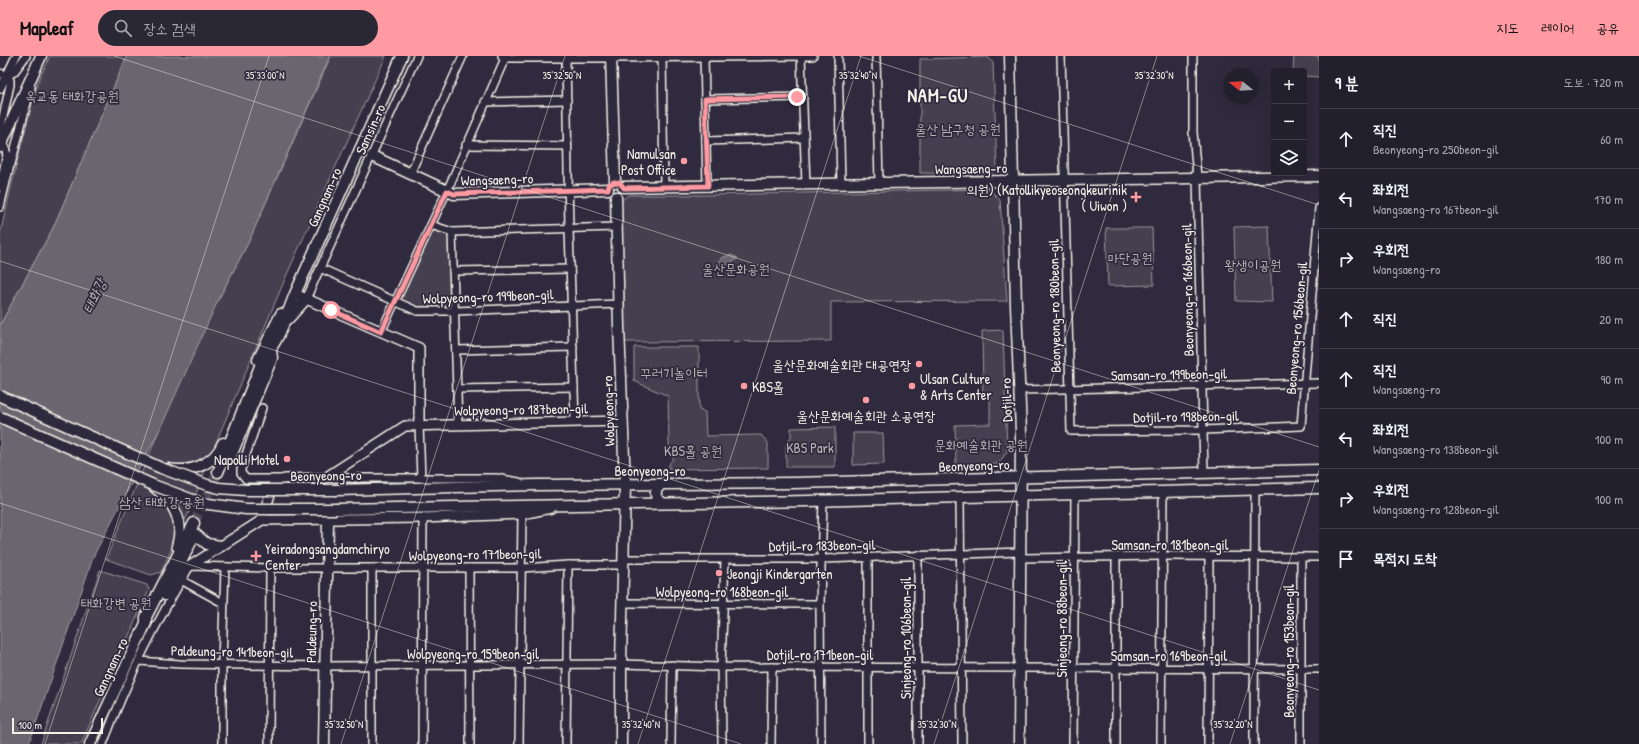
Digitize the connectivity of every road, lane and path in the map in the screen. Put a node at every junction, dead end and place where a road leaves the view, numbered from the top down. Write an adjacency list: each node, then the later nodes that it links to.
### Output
1 (16, 56): 20 (street)
2 (26, 56): 20 (street)
3 (402, 56): 59 (main road, Gangnam-ro)
4 (417, 56): 32 (street, Samsin-ro)
5 (463, 56): 34 (street)
6 (505, 56): 7 (street); 25 (street)
7 (566, 56): 16 (street); 24 (street)
8 (801, 56): 9 (street); 18 (street); 22 (street)
9 (813, 56)
10 (838, 56): 40 (street)
11 (876, 56): 41 (street)
12 (1010, 56): 38 (main road, Dotjil-ro)
13 (1060, 56): 37 (street, Beonyeong-ro 180beon-gil)
14 (1193, 56): 36 (street, Beonyeong-ro 166beon-gil)
15 (41, 57): 31 (main road); 33 (street)
16 (611, 57): 17 (street); 39 (main road)
17 (662, 57): 18 (street); 45 (street)
18 (704, 57): 23 (street)
19 (0, 73): 20 (street)
20 (7, 76): 21 (street); 26 (street); 31 (street)
21 (0, 89)
22 (802, 97): 23 (street); 27 (street)
23 (705, 99): 28 (street)
24 (567, 100): 25 (street); 30 (street)
25 (485, 102): 29 (street)
26 (0, 111)
27 (804, 138): 28 (street); 42 (street)
28 (706, 141): 43 (street)
29 (466, 145): 30 (street); 48 (street)
30 (567, 146): 47 (street)
31 (3, 147): 33 (street); 44 (street)
32 (372, 156): 34 (main road, Wangsaeng-ro); 56 (street, Samsin-ro)
33 (8, 174): 50 (street)
34 (410, 174): 48 (main road, Wangsaeng-ro)
35 (1319, 176): 36 (main road, Wangsaeng-ro)
36 (1197, 177): 37 (main road, Wangsaeng-ro); 71 (street, Beonyeong-ro 166beon-gil)
37 (1064, 179): 38 (main road, Wangsaeng-ro); 74 (street, Beonyeong-ro 180beon-gil)
38 (1013, 180): 41 (main road, Wangsaeng-ro); 75 (main road, Dotjil-ro)
39 (619, 184): 45 (main road, Wangsaeng-ro); 46 (main road); 49 (main road)
40 (841, 184): 41 (main road, Wangsaeng-ro); 42 (main road, Wangsaeng-ro)
41 (879, 184)
42 (806, 185): 43 (main road, Wangsaeng-ro)
43 (708, 186): 45 (main road, Wangsaeng-ro)
44 (0, 187)
45 (664, 187)
46 (608, 189): 47 (main road, Wangsaeng-ro); 49 (main road)
47 (568, 190): 48 (main road, Wangsaeng-ro); 54 (street)
48 (447, 191): 52 (street)
49 (616, 197): 53 (main road, Wolpyeong-ro)
50 (0, 207)
51 (1319, 208): 70 (street, Beonyeong-ro 156beon-gil)
52 (431, 225): 55 (street); 61 (street)
53 (617, 227): 54 (street); 62 (main road, Wolpyeong-ro)
54 (569, 229): 55 (street); 57 (street)
55 (452, 232): 58 (street)
56 (320, 268): 60 (street, Samsin-ro); 61 (street, Wolpyeong-ro 199beon-gil)
57 (570, 269): 58 (street); 63 (street)
58 (453, 271): 64 (street)
59 (295, 294): 60 (street); 66 (main road, Gangnam-ro); 86 (main road, bridge)
60 (306, 299): 65 (street); 66 (main road)
61 (395, 302): 64 (street, Wolpyeong-ro 199beon-gil); 65 (street)
62 (618, 304): 63 (street, Wolpyeong-ro 199beon-gil); 79 (main road, Wolpyeong-ro)
63 (571, 306): 64 (street, Wolpyeong-ro 199beon-gil); 67 (street)
64 (455, 312): 68 (street)
65 (381, 332): 82 (street)
66 (279, 333): 88 (main road, Gangnam-ro)
67 (573, 347): 68 (street); 72 (street)
68 (456, 350): 73 (street)
69 (1319, 383): 70 (street, Samsan-ro 199beon-gil)
70 (1305, 384): 71 (street, Samsan-ro 199beon-gil); 83 (street, Beonyeong-ro 156beon-gil)
71 (1202, 386): 74 (street, Samsan-ro 199beon-gil); 84 (street, Beonyeong-ro 166beon-gil)
72 (574, 388): 73 (street); 80 (street)
73 (457, 389): 81 (street)
74 (1069, 389): 75 (street, Samsan-ro 199beon-gil); 85 (street, Beonyeong-ro 180beon-gil)
75 (1020, 390): 92 (main road, Dotjil-ro)
76 (0, 396): 86 (main road, Beonyeong-ro, bridge)
77 (262, 408): 93 (street)
78 (0, 417): 96 (main road, bridge)
79 (623, 421): 80 (street, Wolpyeong-ro 187beon-gil); 98 (main road, Wolpyeong-ro)
80 (575, 422): 81 (street, Wolpyeong-ro 187beon-gil)
81 (458, 424): 82 (street, Wolpyeong-ro 187beon-gil)
82 (419, 425): 90 (street, Wolpyeong-ro 187beon-gil); 91 (street)
83 (1301, 426): 84 (street, Dotjil-ro 198beon-gil)
84 (1203, 430): 85 (street, Dotjil-ro 198beon-gil); 89 (street, Beonyeong-ro 166beon-gil)
85 (1071, 431)
86 (161, 468): 97 (main road, Beonyeong-ro, bridge)
87 (1319, 470): 89 (main road, Beonyeong-ro)
88 (221, 473)
89 (1204, 473): 92 (main road, Beonyeong-ro)
90 (325, 478): 91 (street); 93 (street)
91 (421, 478): 97 (street)
92 (1020, 478): 94 (main road, Beonyeong-ro); 103 (main road, Dotjil-ro)
93 (285, 479): 112 (street)
94 (976, 479): 95 (main road, Beonyeong-ro); 105 (main road)
95 (662, 484): 98 (main road, Beonyeong-ro); 107 (main road)
96 (153, 485): 109 (main road, bridge); 140 (main road)
97 (537, 485): 98 (main road, Beonyeong-ro)
98 (624, 485): 108 (main road, Wolpyeong-ro)
99 (1319, 488): 100 (main road)
100 (1255, 490): 101 (main road); 124 (street)
101 (1163, 492): 102 (main road); 120 (street)
102 (1075, 494): 103 (main road); 123 (street, Sinjeong-ro 88beon-gil)
103 (1020, 495): 105 (main road); 118 (main road, Dotjil-ro)
104 (960, 497): 105 (main road); 106 (main road); 116 (street)
105 (976, 497)
106 (823, 500): 107 (main road); 128 (street)
107 (663, 503): 108 (main road)
108 (624, 504): 109 (main road); 129 (main road, Wolpyeong-ro)
109 (564, 505): 110 (street)
110 (522, 514): 111 (street); 138 (street)
111 (423, 518): 113 (street); 136 (street)
112 (262, 520): 113 (street); 115 (street)
113 (328, 520): 134 (main road, Paldeung-ro)
114 (196, 527): 115 (main road); 139 (main road, Gangnam-ro); 140 (main road, Gangnam-ro)
115 (221, 546): 131 (street)
116 (961, 554): 117 (street, Dotjil-ro 183beon-gil); 118 (street, Dotjil-ro 183beon-gil); 162 (street)
117 (918, 555): 122 (street, Dotjil-ro 183beon-gil); 161 (street, Sinjeong-ro 106beon-gil)
118 (1020, 555): 123 (street, Samsan-ro 181beon-gil); 163 (main road, Dotjil-ro)
119 (1116, 556): 120 (street, Samsan-ro 181beon-gil); 123 (street, Samsan-ro 181beon-gil); 165 (street)
120 (1163, 556): 121 (street, Samsan-ro 181beon-gil); 166 (street)
121 (1209, 556): 124 (street, Samsan-ro 181beon-gil); 167 (street)
122 (868, 557): 128 (street, Dotjil-ro 183beon-gil); 160 (street)
123 (1074, 557): 164 (street, Sinjeong-ro 88beon-gil)
124 (1255, 557): 125 (street, Samsan-ro 181beon-gil); 168 (street)
125 (1301, 557): 126 (street, Samsan-ro 181beon-gil); 169 (street, Beonyeong-ro 153beon-gil)
126 (1319, 557)
127 (725, 560): 128 (street, Dotjil-ro 183beon-gil); 129 (street, Dotjil-ro 183beon-gil); 143 (street)
128 (822, 560): 144 (street)
129 (624, 562): 130 (street, Wolpyeong-ro 171beon-gil); 142 (main road, Wolpyeong-ro)
130 (568, 565): 138 (street, Wolpyeong-ro 171beon-gil); 151 (street)
131 (190, 566): 132 (street, Wolpyeong-ro 171beon-gil); 139 (street)
132 (225, 567): 133 (street, Wolpyeong-ro 171beon-gil); 141 (street)
133 (270, 568): 134 (street, Wolpyeong-ro 171beon-gil); 149 (street)
134 (327, 568): 135 (street, Wolpyeong-ro 171beon-gil); 153 (main road, Paldeung-ro)
135 (372, 568): 136 (street, Wolpyeong-ro 171beon-gil); 154 (street)
136 (423, 568): 137 (street, Wolpyeong-ro 171beon-gil); 155 (street)
137 (469, 568): 138 (street, Wolpyeong-ro 171beon-gil); 156 (street)
138 (522, 568): 150 (street)
139 (178, 577): 140 (street); 141 (street); 145 (main road, Gangnam-ro); 146 (street)
140 (164, 580): 145 (main road, Gangnam-ro)
141 (224, 603): 147 (street)
142 (623, 603): 143 (street, Wolpyeong-ro 168beon-gil); 148 (main road, Wolpyeong-ro)
143 (724, 604): 144 (street, Wolpyeong-ro 168beon-gil); 157 (street)
144 (820, 604): 159 (street)
145 (146, 623): 171 (main road, Gangnam-ro)
146 (139, 661): 147 (street, Paldeung-ro 141beon-gil); 172 (street)
147 (222, 664): 149 (street, Paldeung-ro 141beon-gil); 173 (street)
148 (621, 664): 151 (street, Wolpyeong-ro 159beon-gil); 152 (street, Dotjil-ro 171beon-gil); 181 (main road, Wolpyeong-ro)
149 (270, 665): 153 (street, Paldeung-ro 141beon-gil); 174 (street)
150 (519, 665): 151 (street, Wolpyeong-ro 159beon-gil); 156 (street, Wolpyeong-ro 159beon-gil); 179 (street)
151 (566, 665): 180 (street)
152 (672, 665): 157 (street, Dotjil-ro 171beon-gil); 182 (street)
153 (324, 666): 154 (street, Wolpyeong-ro 159beon-gil); 175 (main road, Paldeung-ro)
154 (372, 666): 155 (street, Wolpyeong-ro 159beon-gil); 176 (street)
155 (422, 666): 156 (street, Wolpyeong-ro 159beon-gil); 177 (street)
156 (470, 666): 178 (street)
157 (721, 667): 158 (street, Dotjil-ro 171beon-gil); 183 (street)
158 (772, 667): 159 (street, Dotjil-ro 171beon-gil); 184 (street)
159 (821, 667): 160 (street, Dotjil-ro 171beon-gil); 185 (street)
160 (868, 667): 161 (street, Dotjil-ro 171beon-gil); 186 (street)
161 (918, 667): 162 (street, Dotjil-ro 171beon-gil); 187 (street, Sinjeong-ro 106beon-gil)
162 (962, 667): 163 (street, Dotjil-ro 171beon-gil); 188 (street)
163 (1019, 667): 164 (street, Samsan-ro 169beon-gil); 189 (main road, Dotjil-ro)
164 (1074, 667): 165 (street, Samsan-ro 169beon-gil); 190 (street, Sinjeong-ro 88beon-gil)
165 (1116, 667): 166 (street, Samsan-ro 169beon-gil); 191 (street)
166 (1162, 668): 167 (street, Samsan-ro 169beon-gil); 192 (street)
167 (1208, 668): 168 (street, Samsan-ro 169beon-gil); 193 (street)
168 (1255, 668): 169 (street, Samsan-ro 169beon-gil); 194 (street)
169 (1301, 668): 170 (street, Samsan-ro 169beon-gil); 195 (street, Beonyeong-ro 153beon-gil)
170 (1319, 669)
171 (90, 744)
172 (103, 744)
173 (222, 744)
174 (269, 744)
175 (324, 744)
176 (372, 744)
177 (422, 744)
178 (470, 744)
179 (519, 744)
180 (566, 744)
181 (621, 744)
182 (671, 744)
183 (722, 744)
184 (771, 744)
185 (821, 744)
186 (868, 744)
187 (918, 744)
188 (962, 744)
189 (1019, 744)
190 (1073, 744)
191 (1116, 744)
192 (1161, 744)
193 (1208, 744)
194 (1254, 744)
195 (1301, 744)

